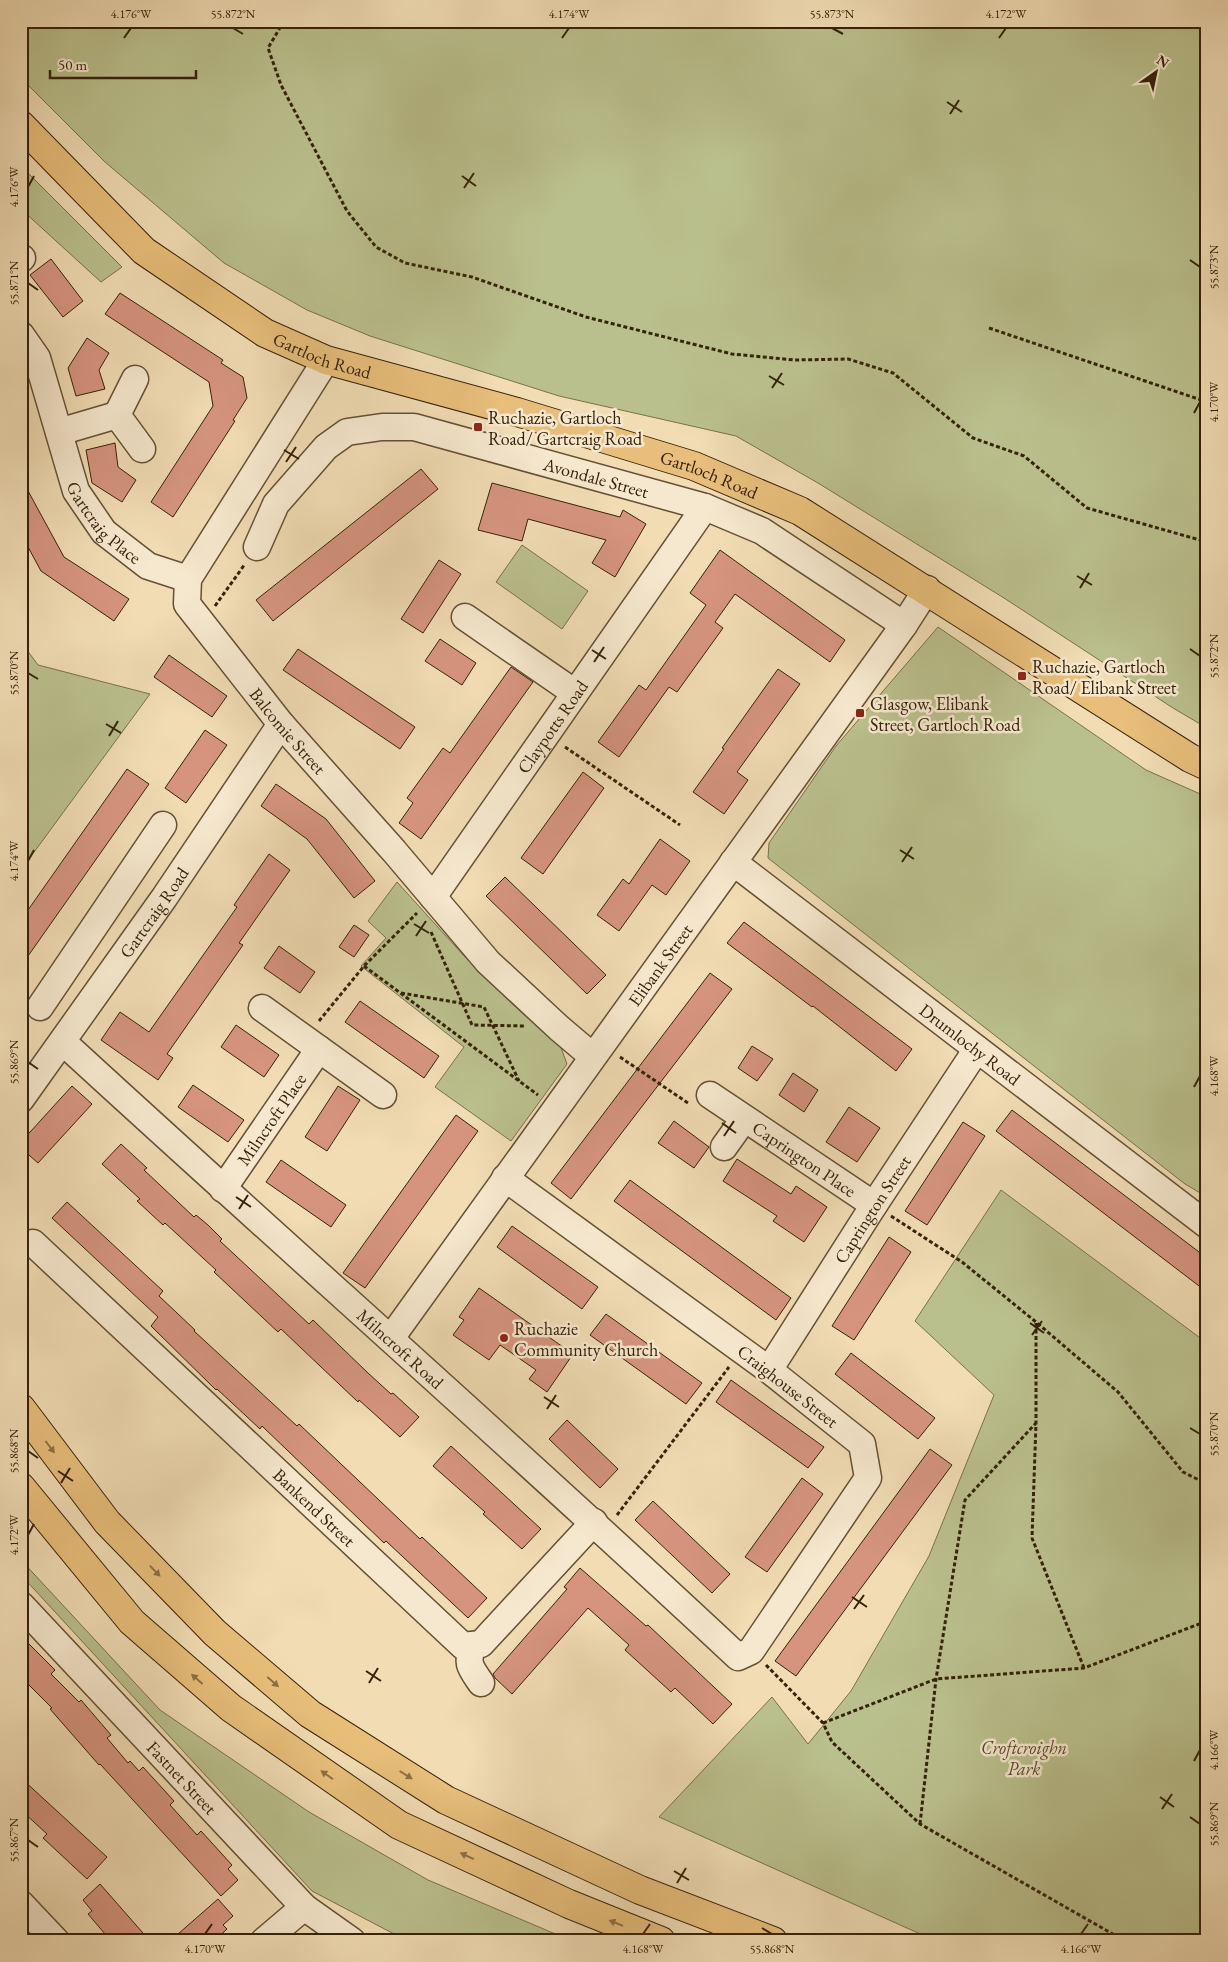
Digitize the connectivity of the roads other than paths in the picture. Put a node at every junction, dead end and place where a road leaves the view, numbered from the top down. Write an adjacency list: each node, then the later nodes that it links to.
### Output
1 (21, 125): 3 (main road, Gartloch Road)
2 (21, 335): 6 (street, Gartcraig Place)
3 (326, 360): 8 (street, Balcomie Street); 13 (main road, Gartloch Road)
4 (135, 380): 5 (street)
5 (117, 414): 6 (street); 7 (street)
6 (59, 432): 12 (street, Gartcraig Place)
7 (142, 449)
8 (248, 484): 9 (street); 12 (street, Balcomie Street)
9 (276, 504): 10 (street, Avondale Street); 11 (street, Avondale Street)
10 (705, 507): 15 (street, Avondale Street); 16 (street, Claypotts Road)
11 (257, 547)
12 (188, 579): 17 (street, Balcomie Street)
13 (926, 589): 15 (street, Elibank Street); 18 (main road, Gartloch Road)
14 (465, 617): 16 (street)
15 (904, 625): 20 (street, Elibank Street)
16 (575, 693): 21 (street, Claypotts Road)
17 (281, 724): 21 (street, Balcomie Street); 23 (street, Gartcraig Road)
18 (1207, 766)
19 (163, 826): 22 (street)
20 (733, 862): 28 (street, Drumlochy Road); 29 (street, Elibank Street)
21 (433, 897): 29 (street, Balcomie Street)
22 (103, 914): 23 (street); 24 (street)
23 (138, 937): 26 (street, Gartcraig Road)
24 (40, 1007)
25 (262, 1008): 27 (street)
26 (63, 1042): 32 (street, Gartcraig Road); 36 (street, Milncroft Road)
27 (312, 1044): 30 (street); 36 (street, Milncroft Place)
28 (977, 1049): 37 (street, Caprington Street); 38 (street, Drumlochy Road)
29 (597, 1050): 35 (street, Elibank Street)
30 (383, 1095)
31 (710, 1095): 33 (street, Caprington Place)
32 (21, 1099)
33 (744, 1119): 34 (street); 37 (street, Caprington Place)
34 (724, 1147)
35 (505, 1178): 40 (street, Elibank Street); 41 (street, Craighouse Street)
36 (223, 1189): 40 (street, Milncroft Road)
37 (874, 1205): 41 (street, Caprington Street)
38 (1207, 1225)
39 (33, 1243): 46 (street, Bankend Street)
40 (391, 1338): 44 (street, Milncroft Road)
41 (769, 1370): 47 (street, Craighouse Street)
42 (21, 1408): 55 (main road, one-way to 55)
43 (21, 1487): 54 (main road, one-way to 43)
44 (599, 1527): 46 (street); 47 (street, Milncroft Road)
45 (21, 1605): 50 (street, Fastnet Street)
46 (473, 1645): 48 (street)
47 (745, 1654)
48 (481, 1683)
49 (21, 1904): 51 (street)
50 (304, 1907): 52 (street); 53 (street, Fastnet Street)
51 (56, 1941)
52 (264, 1941)
53 (352, 1941)
54 (661, 1941)
55 (773, 1941)

